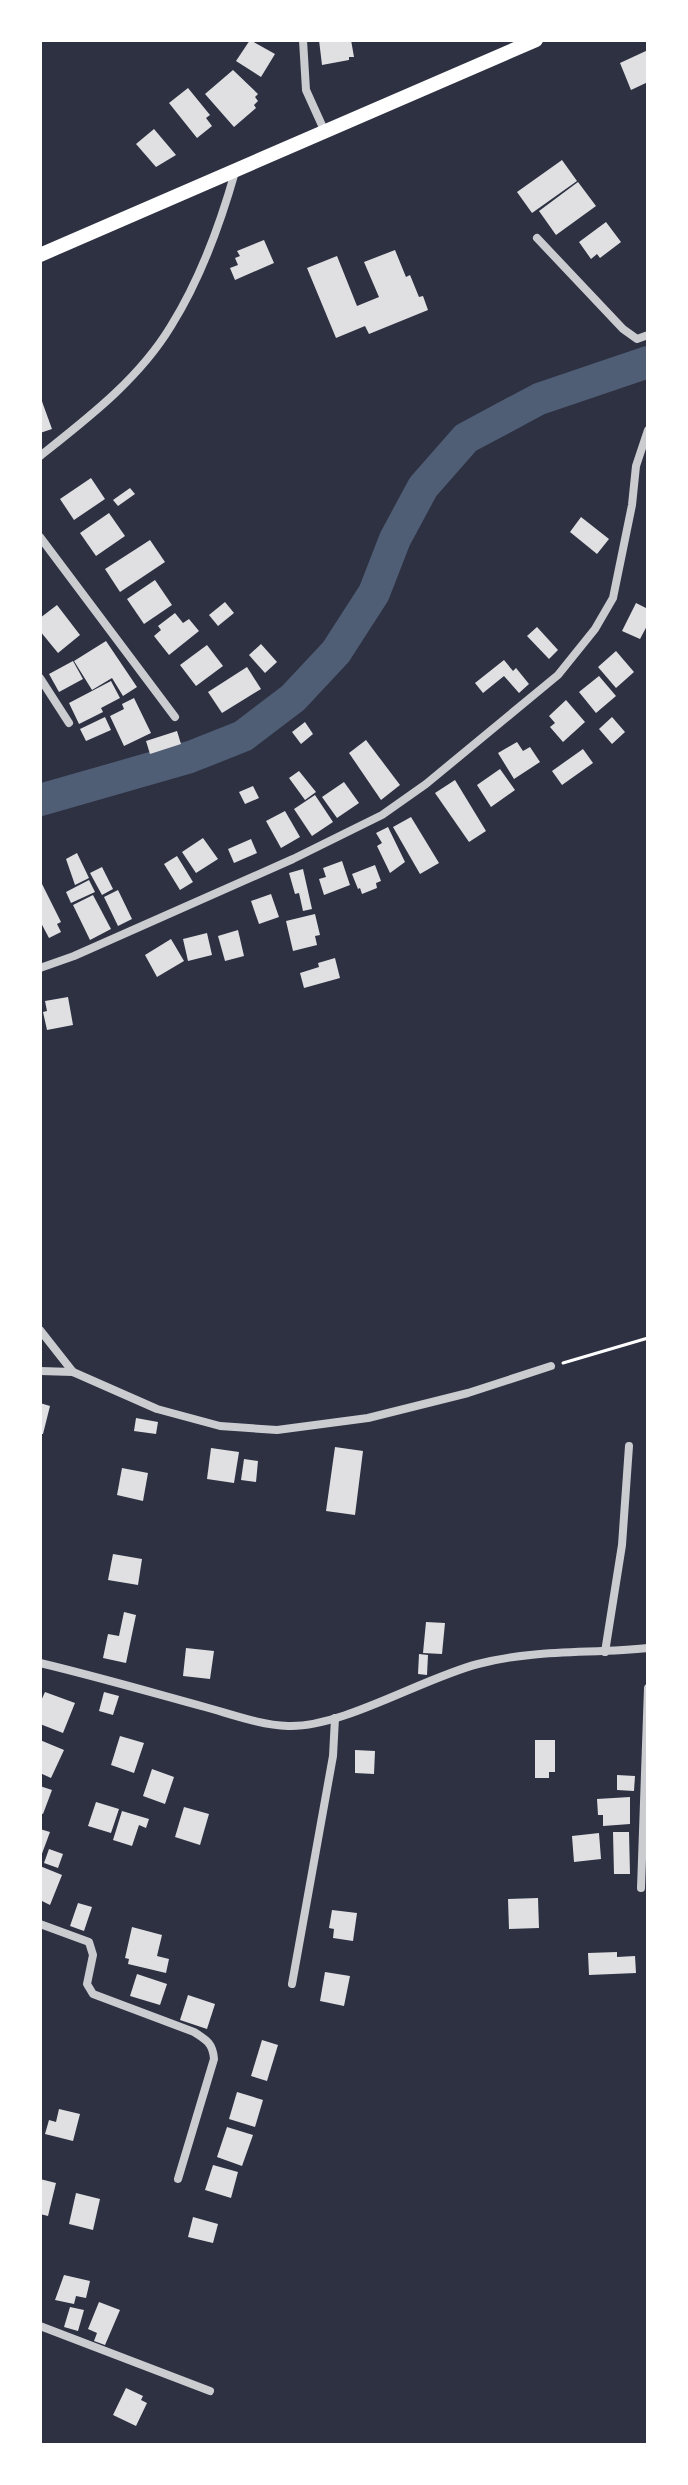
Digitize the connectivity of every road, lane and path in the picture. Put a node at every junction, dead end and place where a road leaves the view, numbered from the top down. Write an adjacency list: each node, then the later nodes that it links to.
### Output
1 (303, 40): 3 (street)
2 (536, 40): 3 (main road)
3 (325, 133): 4 (main road)
4 (235, 172): 6 (main road); 9 (street)
5 (537, 238): 7 (street)
6 (40, 255)
7 (648, 335)
8 (648, 430): 14 (street)
9 (40, 456)
10 (40, 537): 12 (street)
11 (40, 678): 13 (street)
12 (175, 717)
13 (69, 723)
14 (40, 968)
15 (40, 1330): 19 (street)
16 (648, 1338): 17 (path)
17 (551, 1366): 19 (street)
18 (40, 1371): 19 (street)
19 (73, 1372)
20 (629, 1446): 22 (street)
21 (648, 1648): 22 (street)
22 (605, 1652): 25 (street)
23 (40, 1663): 25 (street)
24 (648, 1688): 26 (street)
25 (335, 1718): 28 (street)
26 (641, 1888)
27 (40, 1924): 29 (street)
28 (292, 1984)
29 (178, 2179)
30 (40, 2326): 31 (street)
31 (210, 2391)

